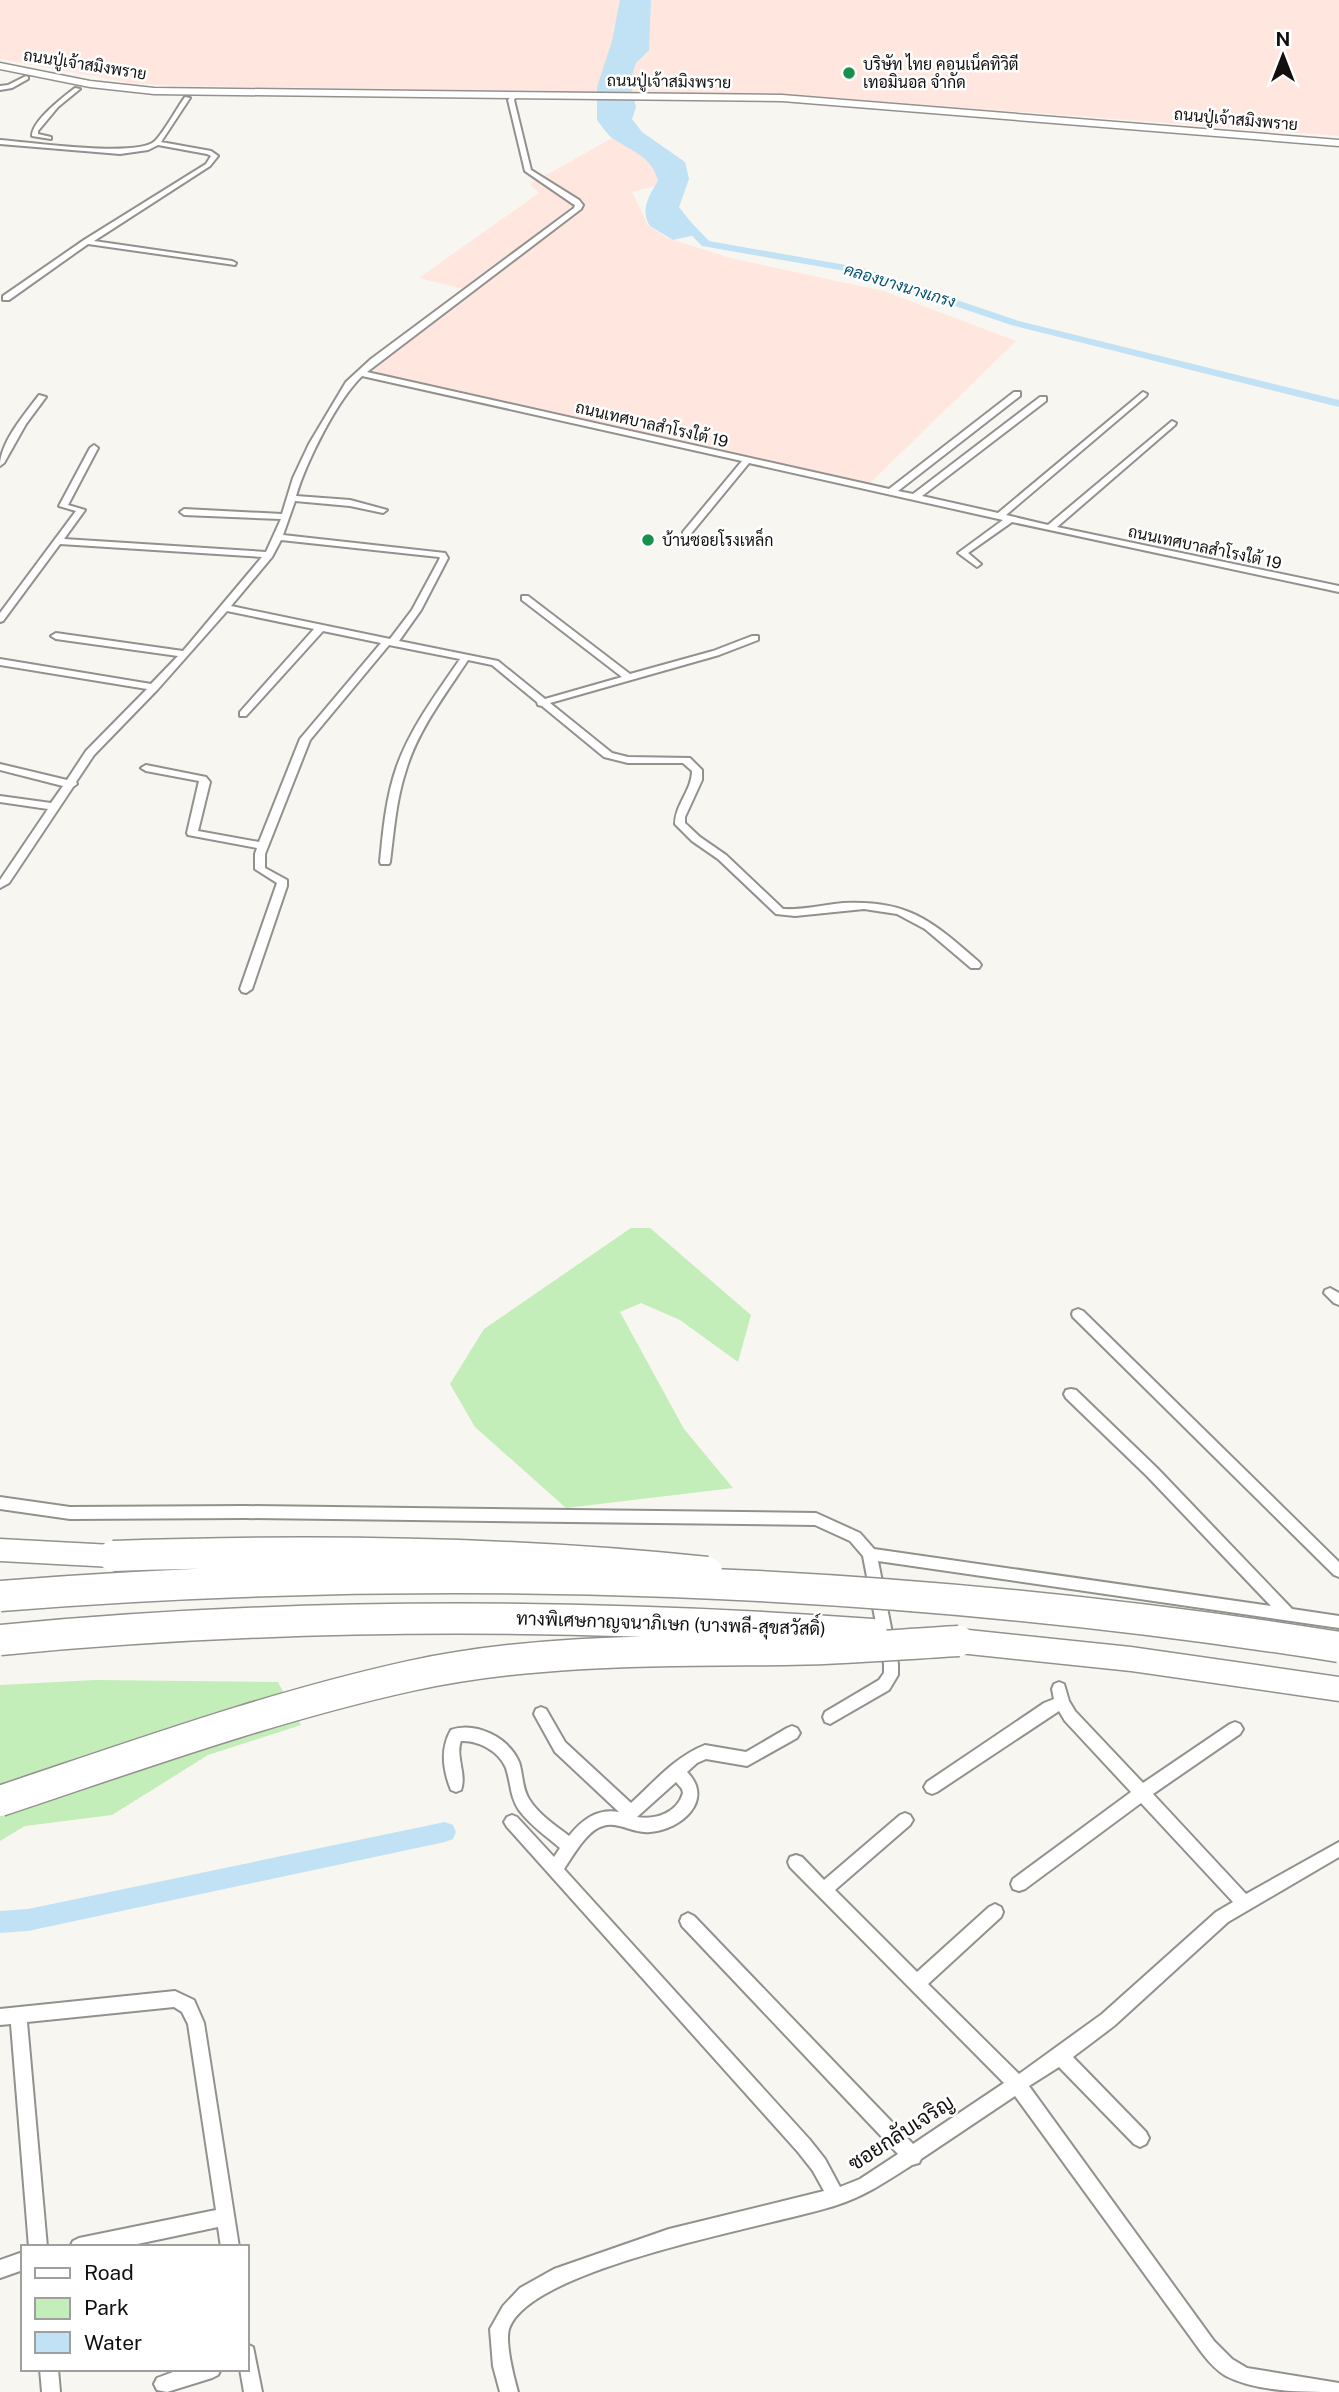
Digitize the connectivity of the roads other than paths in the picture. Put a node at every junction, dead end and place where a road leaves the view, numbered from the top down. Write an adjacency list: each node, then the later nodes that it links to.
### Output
1 (0, 66): 7 (main road, ถนนปู่เจ้าสมิงพราย)
2 (0, 73): 3 (main road, ถนนปู่เจ้าสมิงพราย)
3 (26, 78): 4 (street); 5 (main road, ถนนปู่เจ้าสมิงพราย)
4 (0, 88)
5 (77, 89): 6 (main road, ถนนปู่เจ้าสมิงพราย); 12 (street)
6 (187, 98): 7 (main road, ถนนปู่เจ้าสมิงพราย); 10 (street)
7 (512, 98): 8 (main road, ถนนปู่เจ้าสมิงพราย); 17 (street)
8 (681, 99): 11 (main road, ถนนปู่เจ้าสมิงพราย); 13 (main road, ถนนปู่เจ้าสมิงพราย)
9 (0, 142): 12 (street)
10 (158, 143): 12 (street); 14 (street)
11 (1339, 143)
12 (89, 149)
13 (1339, 150)
14 (87, 242): 15 (street); 16 (street)
15 (232, 263)
16 (6, 299)
17 (354, 378): 24 (street, ถนนเทศบาลสำโรงใต้ 19); 27 (street)
18 (1017, 394): 26 (street)
19 (1143, 394): 32 (street)
20 (42, 397): 25 (street)
21 (1043, 399): 28 (street)
22 (1172, 423): 34 (street)
23 (94, 448): 37 (street)
24 (747, 460): 26 (street, ถนนเทศบาลสำโรงใต้ 19); 35 (street)
25 (0, 463)
26 (891, 492): 28 (street, ถนนเทศบาลสำโรงใต้ 19)
27 (292, 498): 29 (street); 31 (street)
28 (914, 498): 32 (street, ถนนเทศบาลสำโรงใต้ 19)
29 (383, 510)
30 (184, 512): 31 (street)
31 (286, 517): 36 (street)
32 (999, 517): 33 (street, ถนนเทศบาลสำโรงใต้ 19)
33 (1010, 519): 34 (street, ถนนเทศบาลสำโรงใต้ 19); 39 (street)
34 (1050, 528): 40 (street, ถนนเทศบาลสำโรงใต้ 19)
35 (686, 534)
36 (278, 537): 38 (street); 48 (street)
37 (58, 541): 38 (street); 43 (street)
38 (269, 555): 42 (street)
39 (977, 564)
40 (1339, 589)
41 (525, 598): 52 (street)
42 (225, 608): 45 (street); 49 (street)
43 (3, 610): 44 (street)
44 (0, 619)
45 (319, 629): 48 (street); 55 (street)
46 (56, 636): 49 (street)
47 (755, 638): 52 (street)
48 (390, 642): 50 (street); 61 (street)
49 (185, 654): 53 (street)
50 (466, 657): 54 (street); 62 (street)
51 (0, 662): 53 (street)
52 (629, 678): 54 (street)
53 (155, 687): 58 (street)
54 (541, 703): 64 (street)
55 (243, 714)
56 (0, 767): 58 (street)
57 (146, 768): 61 (street)
58 (72, 784): 60 (street)
59 (0, 799): 60 (street)
60 (55, 807): 63 (street)
61 (262, 846): 65 (street)
62 (385, 862)
63 (0, 885)
64 (975, 965)
65 (246, 989)
66 (1078, 1314): 71 (street)
67 (1071, 1394): 74 (street)
68 (0, 1503): 70 (street)
69 (0, 1550): 72 (highway, bridge)
70 (870, 1554): 74 (street); 81 (street)
71 (1339, 1571)
72 (902, 1595): 73 (highway, bridge); 78 (highway, bridge)
73 (0, 1596)
74 (1287, 1613): 75 (street)
75 (1339, 1622)
76 (0, 1640): 77 (highway, ทางพิเศษกาญจนาภิเษก (บางพลี-สุขสวัสดิ์), bridge)
77 (959, 1641): 79 (highway, ทางพิเศษกาญจนาภิเษก (บางพลี-สุขสวัสดิ์)); 88 (highway, bridge)
78 (1339, 1647)
79 (1339, 1689)
80 (541, 1714): 89 (street)
81 (830, 1717)
82 (1236, 1729): 87 (street)
83 (792, 1733): 84 (street)
84 (676, 1772): 89 (street); 89 (street)
85 (456, 1785): 92 (street)
86 (932, 1787): 87 (street)
87 (1143, 1792): 96 (street); 98 (street)
88 (0, 1801)
89 (626, 1817): 92 (street)
90 (905, 1820): 97 (street)
91 (512, 1822): 95 (street)
92 (571, 1848): 95 (street)
93 (1339, 1849): 98 (street, ซอยกลับเจริญ)
94 (796, 1862): 97 (street)
95 (555, 1869): 108 (street)
96 (1019, 1884)
97 (824, 1890): 101 (street)
98 (1244, 1903): 104 (street, ซอยกลับเจริญ)
99 (995, 1912): 101 (street)
100 (688, 1922): 107 (street)
101 (916, 1984): 105 (street)
102 (18, 2015): 103 (street); 109 (street); 110 (street)
103 (0, 2017)
104 (1059, 2056): 105 (street, ซอยกลับเจริญ); 106 (street)
105 (1017, 2084): 107 (street, ซอยกลับเจริญ); 122 (street)
106 (1140, 2138)
107 (913, 2157): 108 (street, ซอยกลับเจริญ)
108 (836, 2196): 121 (street, ซอยกลับเจริญ)
109 (225, 2217): 111 (street); 112 (street)
110 (38, 2245)
111 (89, 2245)
112 (230, 2245)
113 (21, 2262): 114 (street)
114 (0, 2269)
115 (248, 2364): 120 (street)
116 (49, 2371): 119 (street)
117 (205, 2371): 118 (street)
118 (163, 2384)
119 (51, 2392)
120 (253, 2392)
121 (509, 2392)
122 (1339, 2392)

